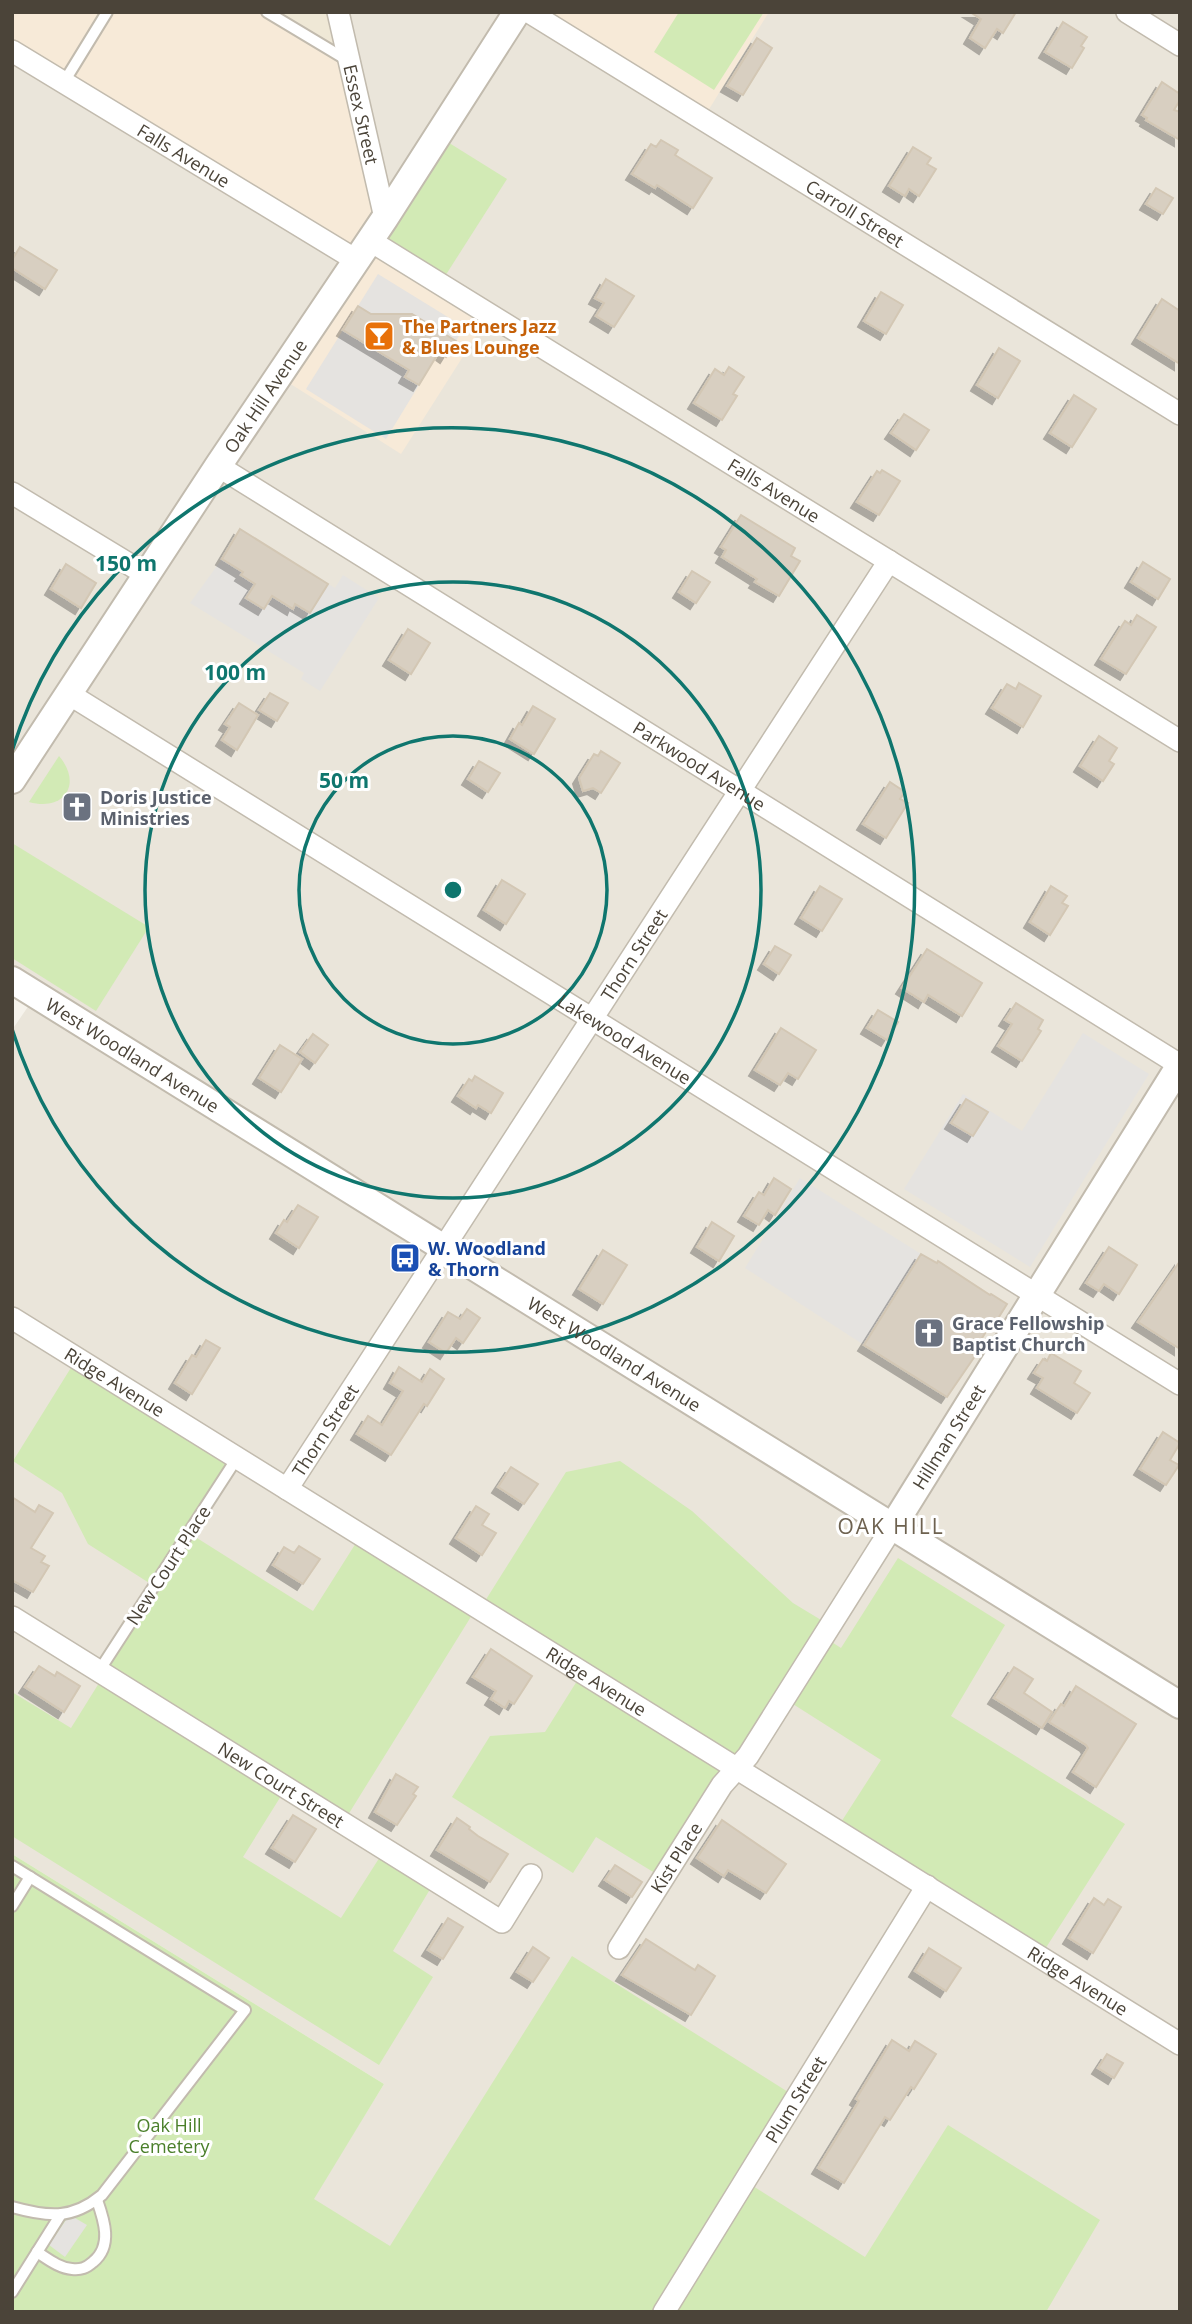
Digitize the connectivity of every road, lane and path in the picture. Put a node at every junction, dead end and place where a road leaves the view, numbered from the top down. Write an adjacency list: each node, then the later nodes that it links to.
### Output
1 (107, 12): 10 (lane)
2 (267, 12): 9 (lane)
3 (338, 12): 9 (street, Essex Street)
4 (517, 12): 11 (street, Oak Hill Avenue)
5 (529, 12): 13 (street, Carroll Street)
6 (1127, 12): 7 (street)
7 (1180, 45)
8 (12, 51): 10 (street, Falls Avenue)
9 (349, 61): 11 (street, Essex Street)
10 (64, 82): 12 (street, Falls Avenue)
11 (385, 218): 12 (street, Oak Hill Avenue)
12 (363, 250): 14 (street, Oak Hill Avenue); 16 (street, Falls Avenue)
13 (1180, 414)
14 (218, 466): 17 (street, Oak Hill Avenue); 21 (street, Parkwood Avenue)
15 (12, 493): 17 (street)
16 (889, 561): 19 (street, Falls Avenue); 21 (street, Thorn Street)
17 (147, 575): 18 (street, Oak Hill Avenue)
18 (69, 694): 20 (street, Oak Hill Avenue); 23 (street, Lakewood Avenue)
19 (1180, 741)
20 (16, 766)
21 (740, 791): 23 (street, Thorn Street); 24 (street, Parkwood Avenue)
22 (12, 980): 25 (street, West Woodland Avenue)
23 (592, 1018): 25 (street, Thorn Street); 26 (street, Lakewood Avenue)
24 (1180, 1065): 26 (street, Hillman Street)
25 (444, 1247): 30 (street, Thorn Street); 31 (street, West Woodland Avenue)
26 (1037, 1295): 28 (street, Lakewood Avenue); 31 (street, Hillman Street)
27 (12, 1318): 29 (street, Ridge Avenue)
28 (1180, 1384)
29 (237, 1458): 30 (street, Ridge Avenue); 33 (lane, New Court Place)
30 (287, 1489): 35 (street, Ridge Avenue)
31 (893, 1526): 34 (street, West Woodland Avenue); 35 (street, Hillman Street)
32 (12, 1617): 33 (street, New Court Street)
33 (99, 1671): 37 (street, New Court Street)
34 (1180, 1705)
35 (736, 1768): 39 (street, Ridge Avenue); 41 (street, Kist Place)
36 (12, 1866): 38 (lane)
37 (531, 1875)
38 (30, 1877): 40 (lane); 43 (lane)
39 (927, 1886): 42 (street, Ridge Avenue); 48 (street, Plum Street)
40 (12, 1906)
41 (619, 1948)
42 (1180, 2043)
43 (97, 2200): 45 (lane); 46 (lane)
44 (12, 2207): 45 (lane)
45 (61, 2214): 46 (lane)
46 (37, 2252): 47 (lane)
47 (12, 2292)
48 (664, 2312)

